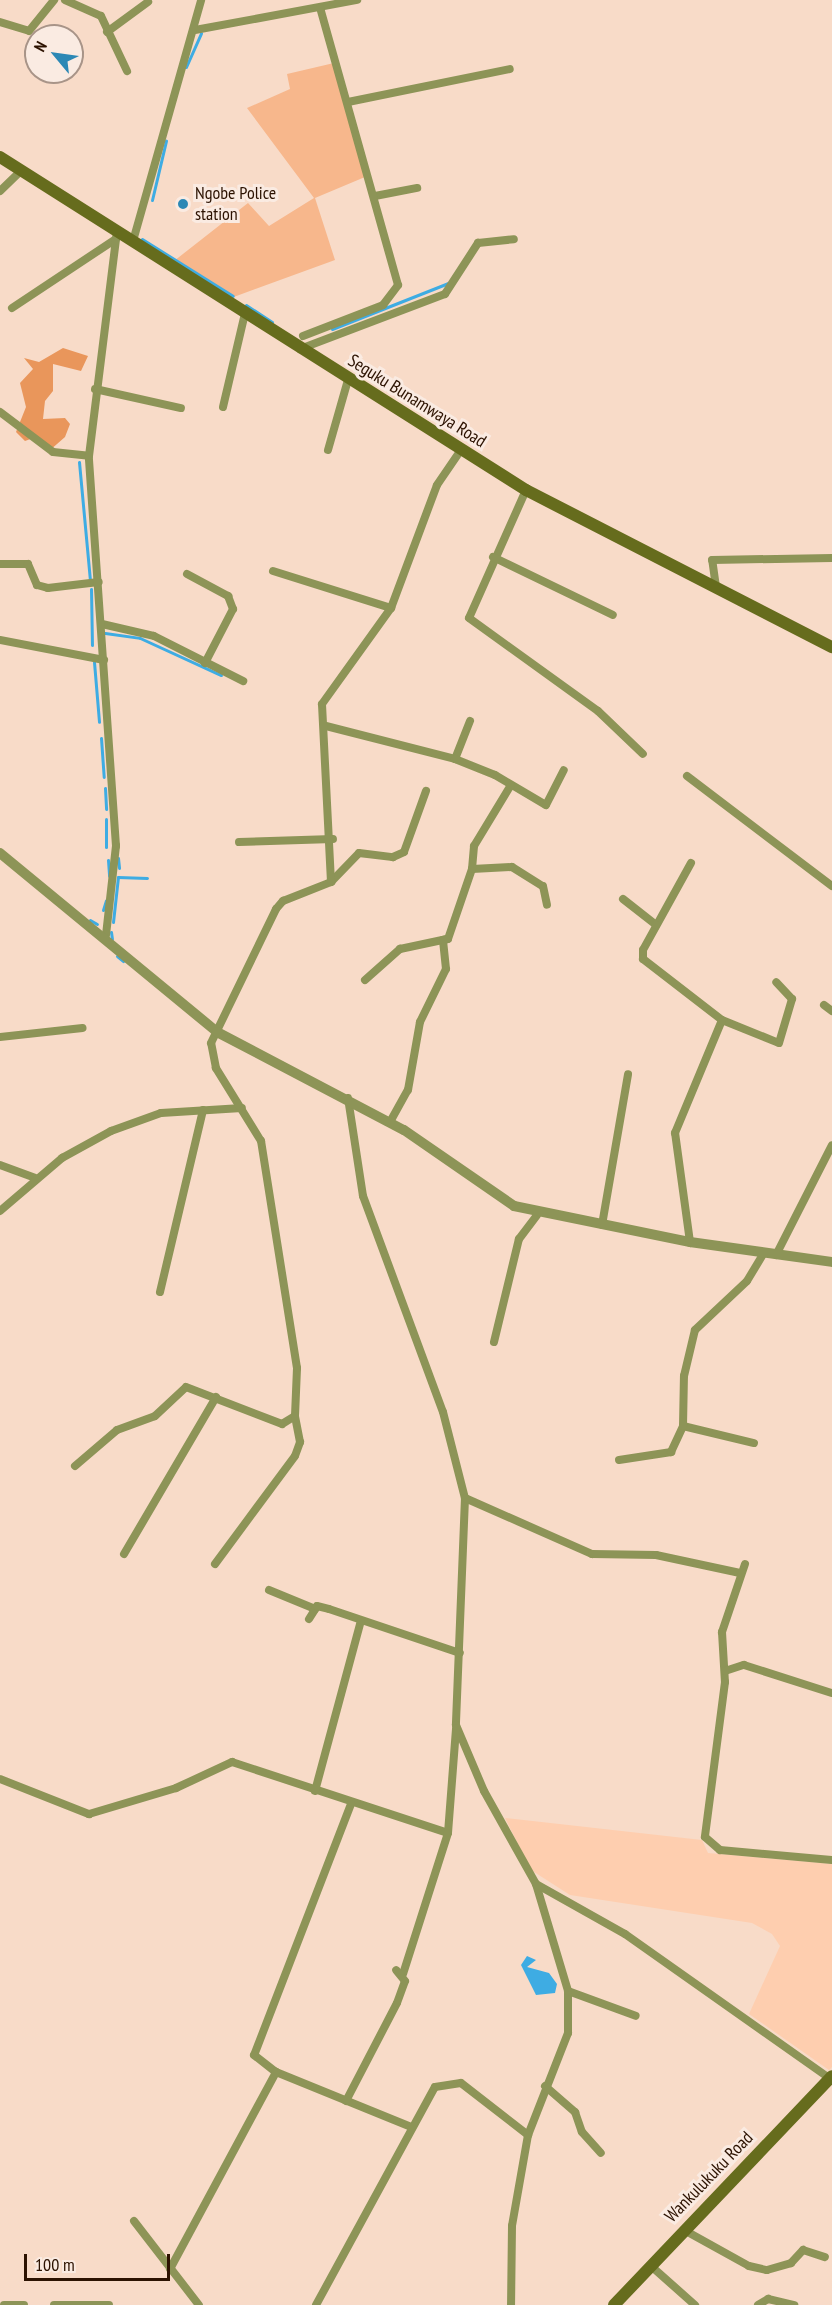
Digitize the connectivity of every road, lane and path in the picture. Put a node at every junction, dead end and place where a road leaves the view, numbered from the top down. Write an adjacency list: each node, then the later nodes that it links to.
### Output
1 (54, 0): 7 (street)
2 (65, 0): 9 (street)
3 (201, 0): 8 (street)
4 (357, 0): 6 (street)
5 (148, 2): 9 (street)
6 (320, 8): 8 (street); 12 (street)
7 (0, 22)
8 (195, 30): 20 (street)
9 (107, 32): 11 (street)
10 (510, 69): 12 (street)
11 (127, 71)
12 (348, 102): 17 (street)
13 (0, 157): 14 (main road, Seguku Bunamwaya Road)
14 (21, 171): 16 (street); 18 (main road, Seguku Bunamwaya Road)
15 (417, 188): 17 (street)
16 (0, 191)
17 (375, 196): 23 (street)
18 (116, 235): 20 (main road, Seguku Bunamwaya Road); 21 (street); 25 (street)
19 (514, 239): 23 (street)
20 (133, 241): 22 (main road, Seguku Bunamwaya Road)
21 (12, 308)
22 (245, 313): 23 (main road, Seguku Bunamwaya Road); 26 (street)
23 (301, 343): 24 (main road, Seguku Bunamwaya Road)
24 (348, 380): 29 (street); 30 (main road, Seguku Bunamwaya Road)
25 (95, 389): 27 (street); 31 (street)
26 (223, 407)
27 (181, 408)
28 (0, 412): 31 (street)
29 (328, 450)
30 (461, 450): 32 (main road, Seguku Bunamwaya Road); 40 (street)
31 (89, 456): 38 (street)
32 (526, 490): 33 (street); 39 (main road, Seguku Bunamwaya Road)
33 (493, 557): 41 (street); 50 (street)
34 (832, 558): 39 (street)
35 (0, 564): 38 (street)
36 (273, 571): 40 (street)
37 (187, 574): 46 (street)
38 (99, 582): 42 (street)
39 (716, 587): 44 (main road, Seguku Bunamwaya Road)
40 (391, 608): 49 (street)
41 (614, 615)
42 (102, 624): 45 (street); 46 (street)
43 (0, 640): 45 (street)
44 (832, 647)
45 (104, 660): 66 (street)
46 (205, 663): 47 (street)
47 (243, 681)
48 (470, 721): 51 (street)
49 (326, 726): 51 (street); 56 (street)
50 (643, 754)
51 (455, 759): 54 (street)
52 (564, 770): 54 (street)
53 (687, 776): 62 (street)
54 (511, 785): 60 (street)
55 (426, 790): 61 (street)
56 (333, 839): 57 (street); 61 (street)
57 (239, 842)
58 (0, 853): 66 (street)
59 (691, 863): 65 (street)
60 (472, 869): 64 (street); 67 (street)
61 (331, 882): 74 (street)
62 (832, 886)
63 (623, 899): 65 (street)
64 (547, 905)
65 (656, 925): 72 (street)
66 (106, 935): 74 (street)
67 (448, 939): 68 (street); 80 (street)
68 (365, 980)
69 (776, 982): 72 (street)
70 (825, 1005): 71 (street)
71 (832, 1011)
72 (722, 1020): 87 (street)
73 (83, 1028): 75 (street)
74 (217, 1032): 77 (street); 78 (street)
75 (0, 1037)
76 (628, 1074): 86 (street)
77 (348, 1098): 80 (street); 99 (street)
78 (242, 1108): 79 (street); 94 (street)
79 (203, 1110): 83 (street); 91 (street)
80 (390, 1122): 85 (street)
81 (832, 1145): 89 (street)
82 (0, 1165): 83 (street)
83 (35, 1178): 84 (street)
84 (0, 1211)
85 (537, 1215): 86 (street); 92 (street)
86 (602, 1225): 87 (street)
87 (690, 1242): 88 (street)
88 (764, 1253): 89 (street); 95 (street)
89 (776, 1255): 90 (street)
90 (832, 1262)
91 (160, 1292)
92 (494, 1342)
93 (216, 1397): 94 (street); 98 (street); 100 (street)
94 (295, 1416): 101 (street)
95 (683, 1426): 96 (street); 97 (street)
96 (753, 1443)
97 (619, 1460)
98 (75, 1466)
99 (465, 1498): 103 (street); 108 (street)
100 (124, 1554)
101 (214, 1564)
102 (745, 1564): 103 (street)
103 (740, 1573): 109 (street)
104 (269, 1590): 105 (street)
105 (315, 1609): 106 (street); 107 (street)
106 (309, 1619)
107 (361, 1621): 108 (street); 113 (street)
108 (460, 1653): 111 (street)
109 (725, 1671): 110 (street); 116 (street)
110 (832, 1693)
111 (456, 1725): 115 (street); 117 (street)
112 (0, 1779): 113 (street)
113 (315, 1791): 114 (street)
114 (351, 1804): 115 (street); 120 (street)
115 (448, 1833): 123 (street)
116 (832, 1860)
117 (536, 1884): 118 (street); 121 (street)
118 (568, 1991): 119 (street); 122 (street)
119 (636, 2016)
120 (276, 2072): 123 (street); 131 (street)
121 (831, 2078): 128 (main road, Wankulukuku Road)
122 (545, 2086): 125 (street); 126 (street)
123 (346, 2101): 124 (street)
124 (409, 2126): 125 (street); 137 (street)
125 (528, 2135): 138 (street)
126 (601, 2153)
127 (134, 2222): 131 (street)
128 (684, 2230): 129 (street); 130 (main road, Wankulukuku Road)
129 (825, 2257)
130 (651, 2265): 139 (main road, Wankulukuku Road); 140 (street)
131 (170, 2269): 136 (street)
132 (4, 2305): 133 (street)
133 (24, 2305)
134 (54, 2305): 135 (street)
135 (109, 2305)
136 (199, 2305)
137 (316, 2305)
138 (511, 2305)
139 (614, 2305)
140 (694, 2305)
141 (758, 2305): 142 (street)
142 (794, 2305)

